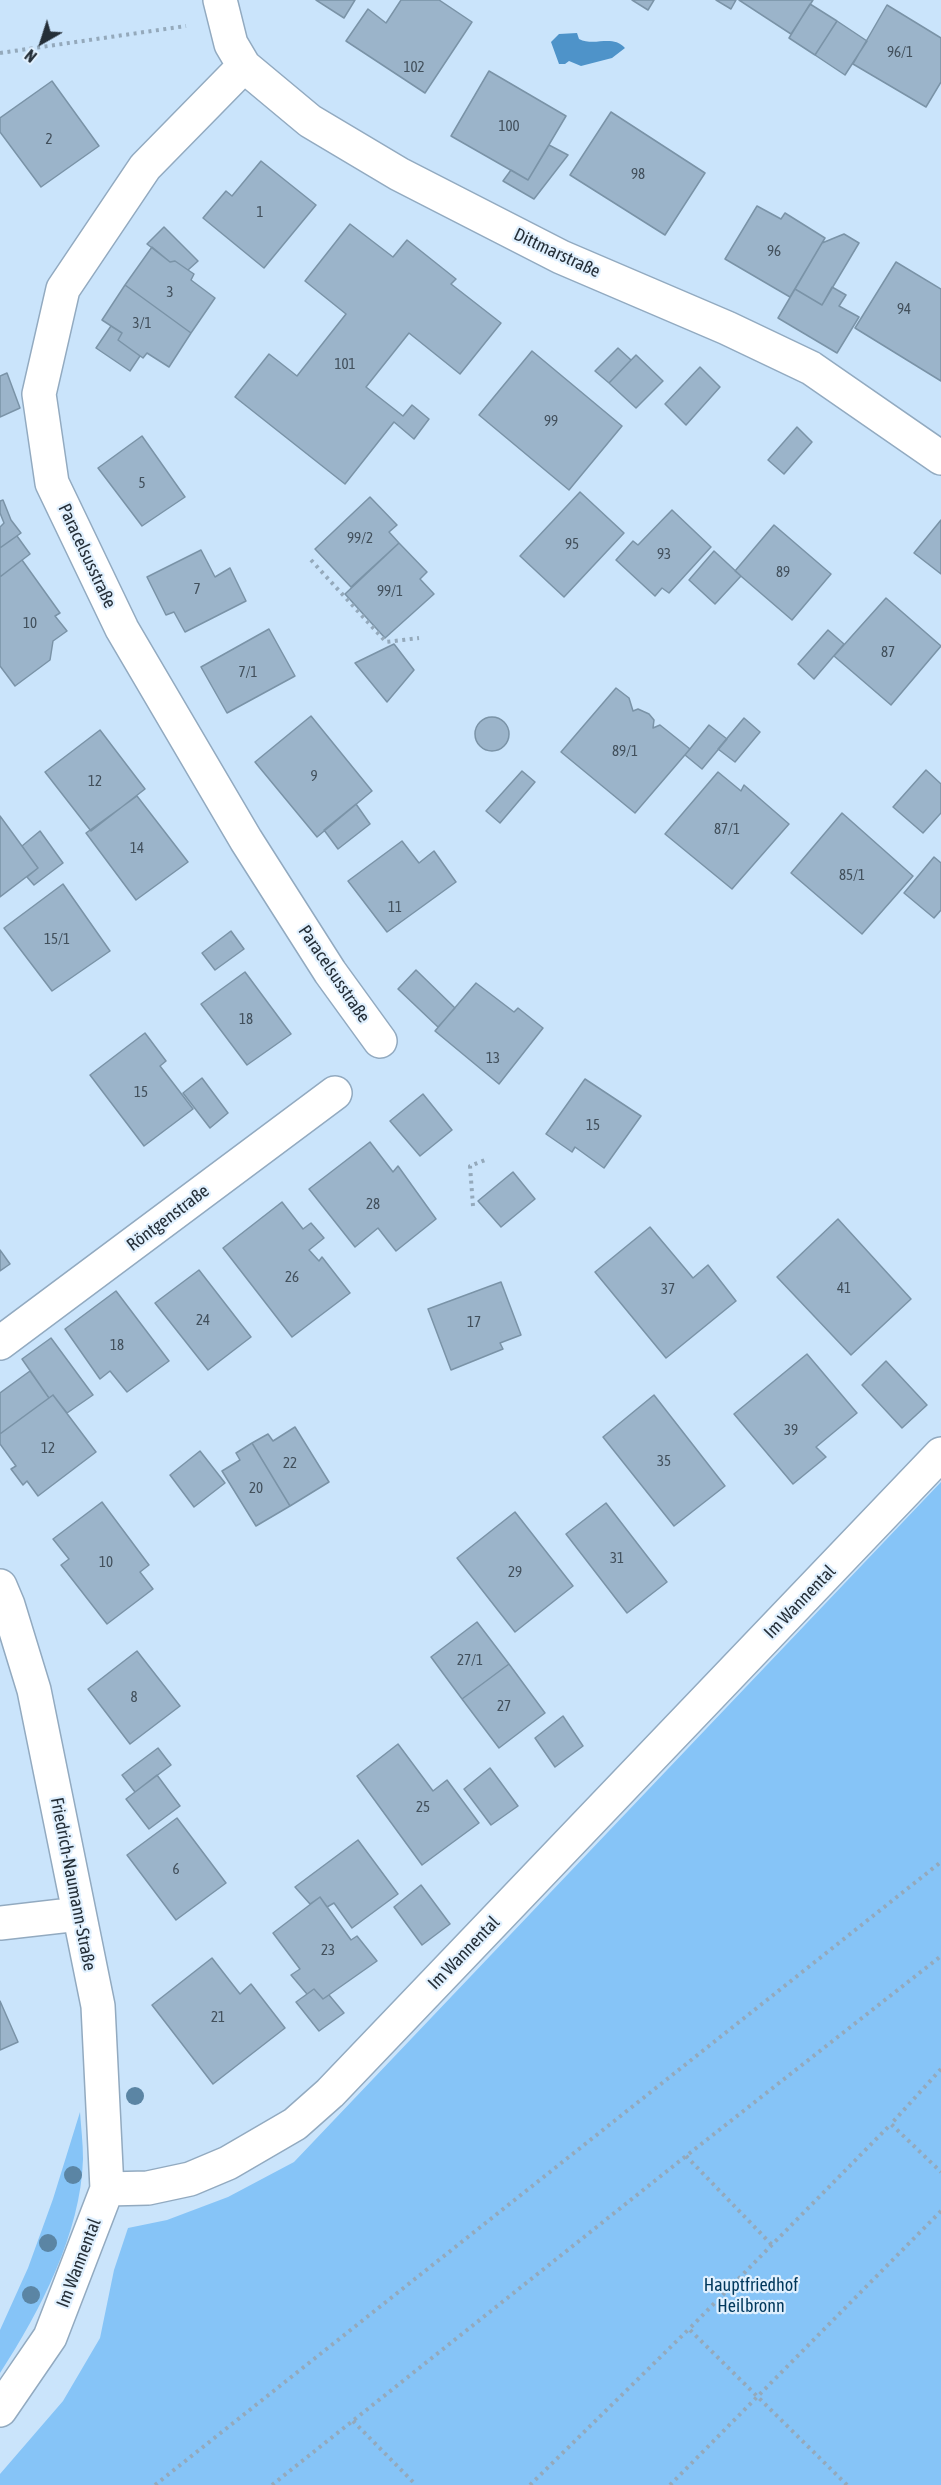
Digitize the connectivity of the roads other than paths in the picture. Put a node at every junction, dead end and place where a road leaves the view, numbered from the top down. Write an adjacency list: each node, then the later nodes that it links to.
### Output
1 (223, 10): 2 (street, Dittmarstraße)
2 (244, 66): 3 (street, Dittmarstraße); 4 (street, Paracelsusstraße)
3 (941, 457)
4 (380, 1041)
5 (335, 1093): 6 (street, Röntgenstraße)
6 (0, 1343)
7 (941, 1454): 11 (street, Im Wannental)
8 (0, 1586): 9 (street, Friedrich-Naumann-Straße)
9 (80, 1914): 10 (street); 11 (street, Friedrich-Naumann-Straße)
10 (0, 1923)
11 (107, 2189): 12 (street, Im Wannental)
12 (0, 2410)

